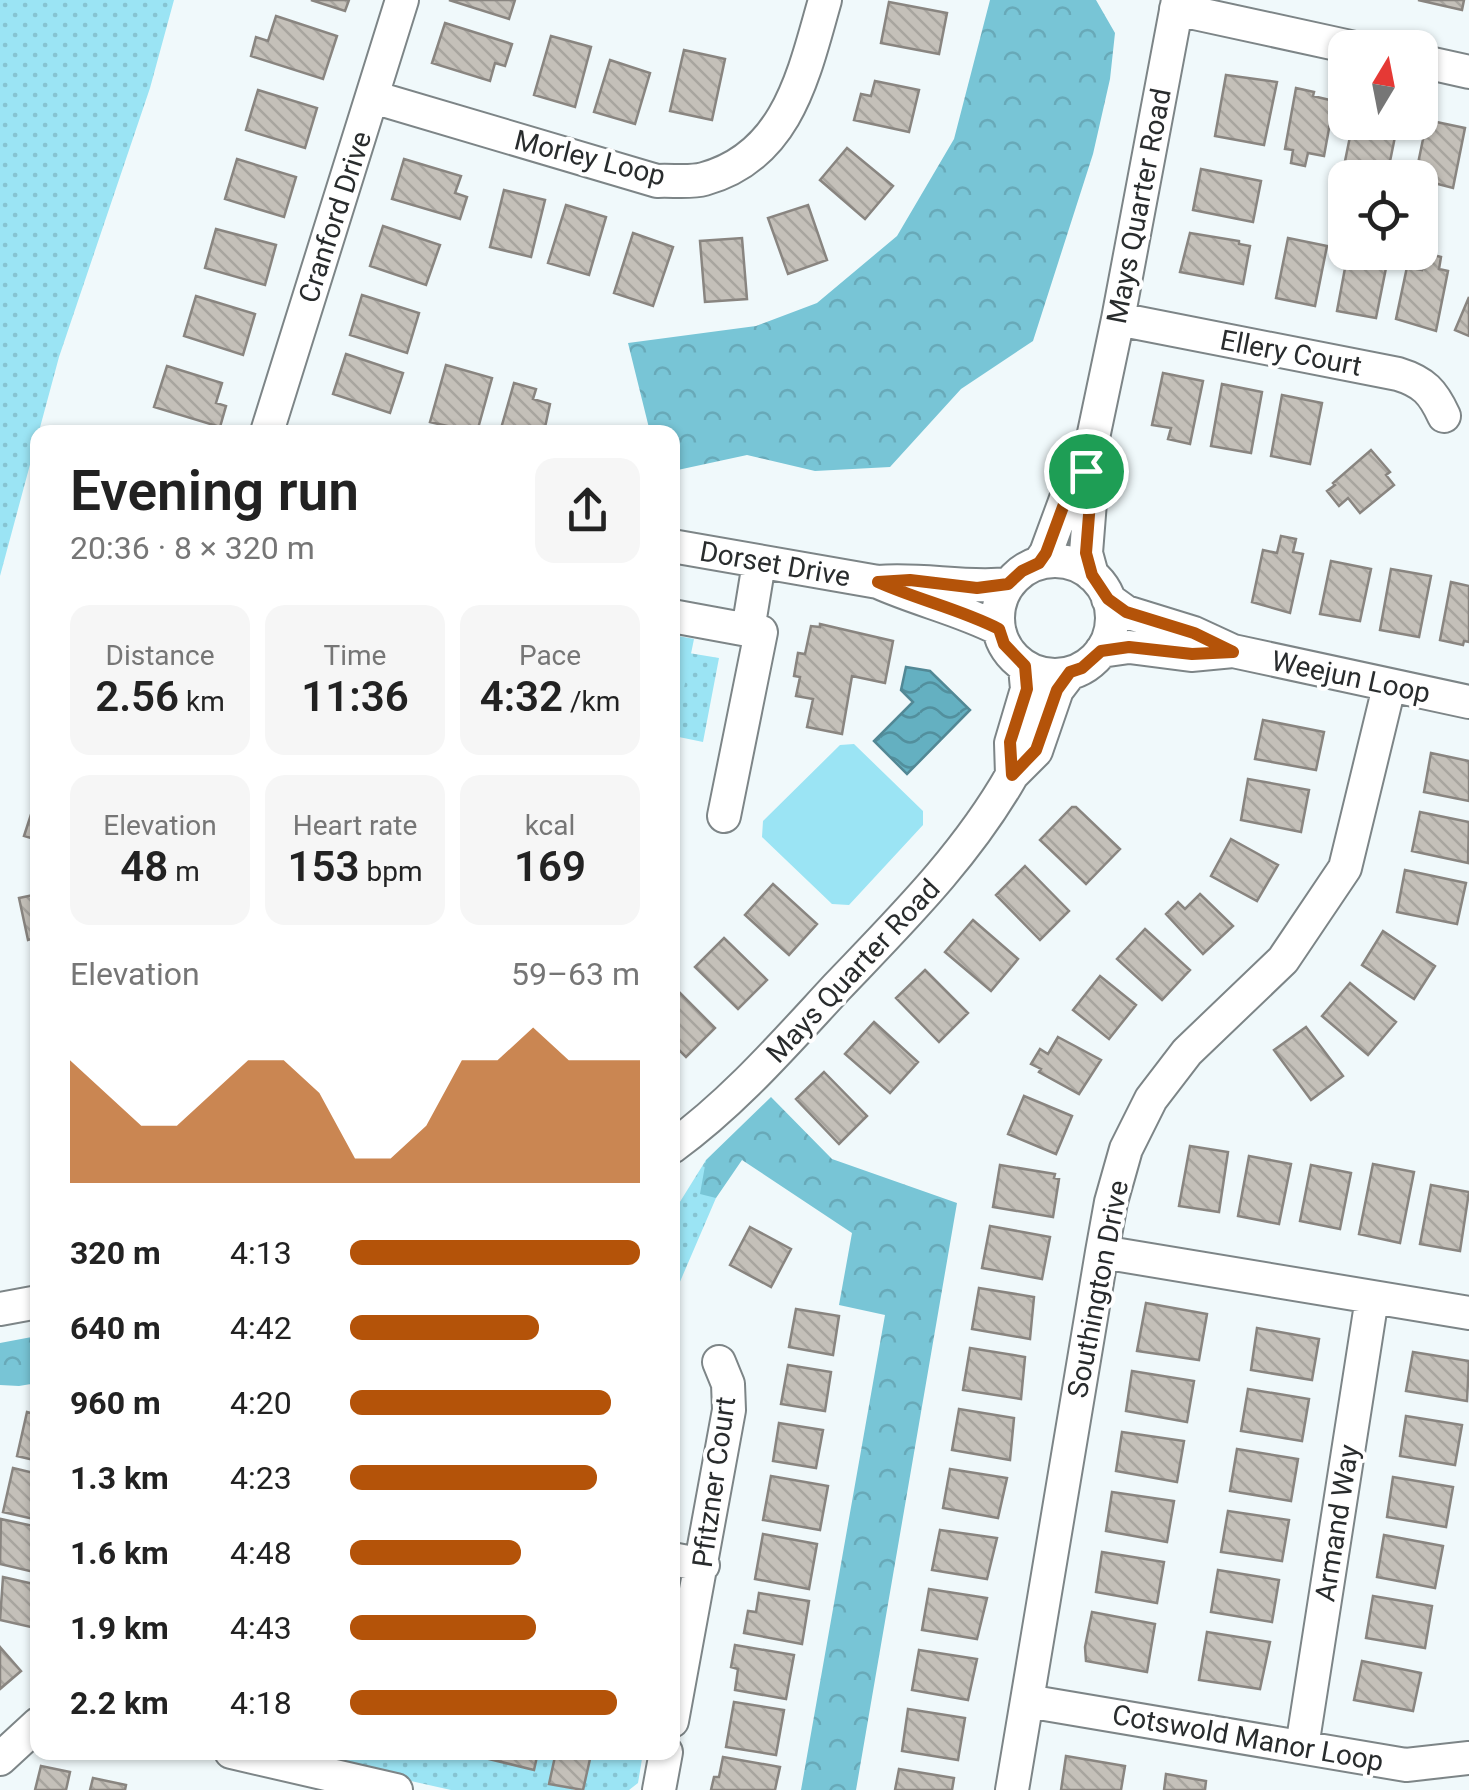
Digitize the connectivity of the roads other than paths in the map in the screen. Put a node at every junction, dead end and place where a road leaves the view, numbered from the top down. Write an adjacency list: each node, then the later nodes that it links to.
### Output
1 (402, 0): 7 (street, Cranford Drive)
2 (825, 0): 7 (street, Morley Loop)
3 (1177, 5): 4 (street); 8 (street, Mays Quarter Road)
4 (1328, 41)
5 (1438, 66): 6 (street)
6 (1469, 72)
7 (373, 97): 10 (street, Cranford Drive)
8 (1118, 319): 9 (street, Ellery Court); 11 (street, Mays Quarter Road)
9 (1444, 416)
10 (274, 425)
11 (1086, 471): 14 (street, Mays Quarter Road); 17 (street, Mays Quarter Road)
12 (680, 548): 13 (street, Dorset Drive)
13 (759, 563): 15 (street, Dorset Drive); 20 (street)
14 (1039, 563): 16 (street); 17 (street)
15 (878, 582): 16 (street, Dorset Drive); 19 (street, Dorset Drive)
16 (1008, 584): 19 (street)
17 (1100, 587): 21 (street, Mays Quarter Road); 22 (street, Weejun Loop)
18 (680, 617): 20 (street)
19 (999, 629): 23 (street)
20 (748, 630): 28 (street)
21 (1101, 651): 22 (street, Weejun Loop); 24 (street, Mays Quarter Road)
22 (1233, 652): 25 (street, Weejun Loop)
23 (1025, 666): 24 (street); 27 (street, Mays Quarter Road)
24 (1070, 672): 27 (street, Mays Quarter Road)
25 (1389, 686): 26 (street, Weejun Loop); 30 (street, Southington Drive)
26 (1469, 702)
27 (1012, 775): 29 (street, Mays Quarter Road)
28 (724, 816)
29 (680, 1141)
30 (1102, 1252): 31 (street); 38 (street, Southington Drive)
31 (1372, 1298): 34 (street); 40 (street, Armand Way)
32 (30, 1303): 33 (street)
33 (0, 1309)
34 (1469, 1313)
35 (719, 1362): 36 (street, Pfitzner Court)
36 (688, 1562): 37 (street, Pfitzner Court)
37 (680, 1642)
38 (1027, 1701): 40 (street, Cotswold Manor Loop); 47 (street, Southington Drive)
39 (30, 1731): 42 (street)
40 (1302, 1747): 41 (street, Cotswold Manor Loop)
41 (1469, 1758)
42 (0, 1759)
43 (267, 1760): 45 (street)
44 (665, 1760): 46 (street)
45 (396, 1790)
46 (659, 1790)
47 (1012, 1790)

